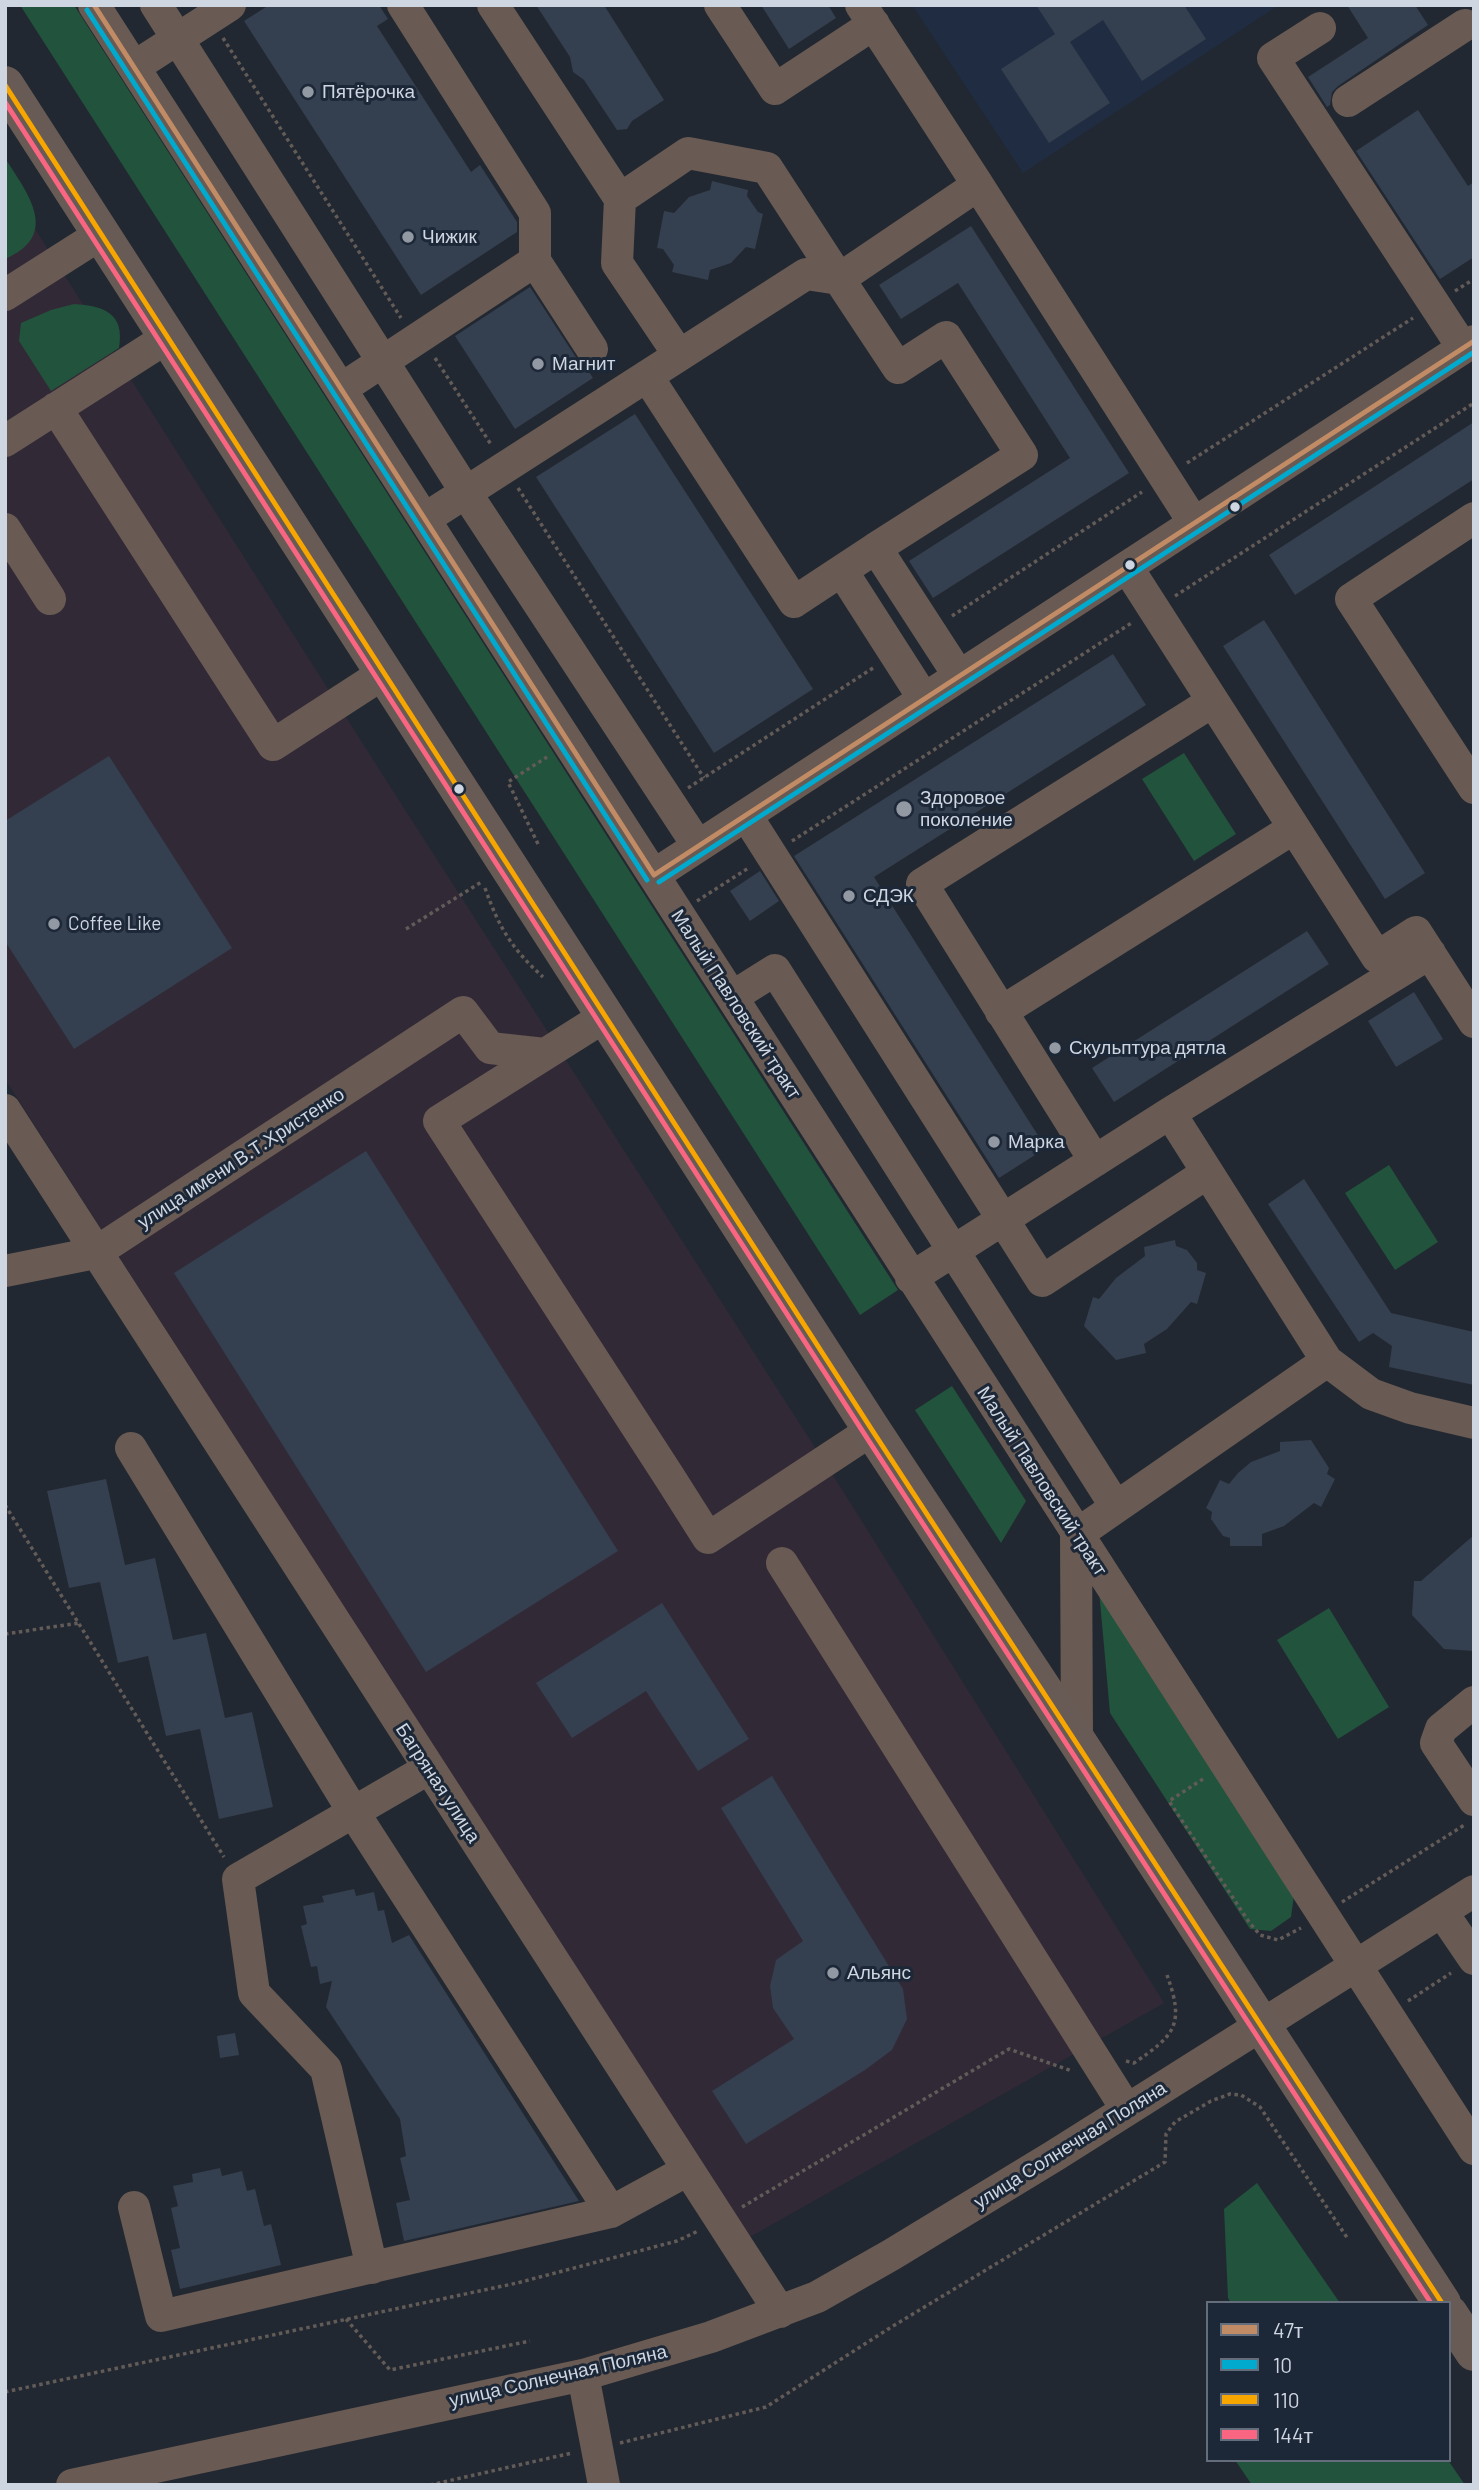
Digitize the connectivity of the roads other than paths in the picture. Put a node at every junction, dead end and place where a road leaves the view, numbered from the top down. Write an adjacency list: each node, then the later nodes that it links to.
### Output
1 (94, 5): 11 (street, Малый Павловский тракт)
2 (156, 5): 10 (street)
3 (403, 5): 17 (street)
4 (493, 5): 15 (street)
5 (720, 5): 7 (street)
6 (225, 8): 10 (street)
7 (868, 15): 14 (street)
8 (1463, 23): 13 (street)
9 (1320, 28): 21 (street)
10 (177, 39): 11 (street); 24 (street)
11 (134, 67): 26 (street, Малый Павловский тракт)
12 (5, 85): 16 (main road)
13 (1348, 101)
14 (978, 185): 18 (street); 32 (street)
15 (620, 199): 18 (street); 23 (street)
16 (101, 234): 19 (street); 20 (main road)
17 (535, 261): 22 (street); 24 (street)
18 (839, 279): 23 (street); 34 (street)
19 (5, 295)
20 (167, 337): 27 (street); 38 (main road)
21 (1469, 344): 32 (street)
22 (592, 349)
23 (679, 355): 25 (street)
24 (383, 362): 26 (street); 29 (street)
25 (648, 376): 29 (street); 36 (street)
26 (341, 389): 30 (street, Малый Павловский тракт)
27 (56, 408): 28 (street); 38 (street)
28 (5, 441)
29 (461, 485): 30 (street); 45 (street)
30 (426, 518): 46 (street, Малый Павловский тракт)
31 (1474, 518): 42 (street)
32 (1194, 523): 35 (street)
33 (5, 529): 37 (street)
34 (876, 548): 36 (street); 39 (street)
35 (1127, 567): 39 (street); 41 (street)
36 (842, 571): 40 (street)
37 (50, 599)
38 (384, 673): 50 (main road)
39 (959, 676): 40 (street)
40 (924, 699): 43 (street)
41 (1212, 702): 44 (street); 49 (street)
42 (1474, 788)
43 (746, 815): 45 (street); 57 (street)
44 (1293, 828): 47 (street); 49 (street)
45 (698, 846): 46 (street)
46 (654, 875): 48 (street, Малый Павловский тракт)
47 (1384, 967): 51 (street); 54 (street)
48 (732, 997): 58 (street); 61 (street, Малый Павловский тракт)
49 (1002, 1012): 55 (street)
50 (604, 1017): 52 (street); 64 (main road)
51 (1474, 1022)
52 (545, 1054): 59 (street, улица имени В.Т.Христенко); 64 (street)
53 (5, 1111): 59 (street, Багряная улица)
54 (1170, 1113): 55 (street); 56 (street)
55 (1095, 1161): 57 (street)
56 (1207, 1173): 57 (street); 62 (street)
57 (1003, 1220): 58 (street)
58 (954, 1251): 61 (street); 66 (street)
59 (95, 1253): 60 (street, улица имени В.Т.Христенко); 71 (street, Багряная улица)
60 (5, 1272)
61 (911, 1278): 67 (street, Малый Павловский тракт)
62 (1327, 1361): 63 (street); 66 (street)
63 (1474, 1423)
64 (872, 1430): 70 (main road)
65 (131, 1448): 73 (street)
66 (1116, 1507): 67 (street)
67 (1076, 1535): 70 (street); 77 (street, Малый Павловский тракт)
68 (782, 1563): 79 (street)
69 (1474, 1702): 72 (street)
70 (1077, 1741): 78 (main road)
71 (428, 1769): 73 (street); 81 (street, Багряная улица)
72 (1474, 1800)
73 (354, 1814): 83 (street); 84 (street)
74 (1474, 1891): 75 (street)
75 (1441, 1912): 76 (street); 77 (street)
76 (1468, 1963)
77 (1355, 1967): 78 (street, улица Солнечная Поляна); 80 (street)
78 (1262, 2026): 79 (street, улица Солнечная Поляна); 85 (main road)
79 (1127, 2110): 86 (street, улица Солнечная Поляна)
80 (1474, 2149)
81 (688, 2170): 83 (street); 86 (street, Багряная улица)
82 (134, 2207): 84 (street)
83 (611, 2212): 84 (street)
84 (372, 2268)
85 (1441, 2301)
86 (780, 2312): 89 (street, улица Солнечная Поляна)
87 (1451, 2317): 88 (main road)
88 (1474, 2352)
89 (583, 2375): 90 (street, улица Солнечная Поляна); 91 (street)
90 (196, 2471): 92 (street, улица Солнечная Поляна)
91 (600, 2484)
92 (72, 2485)

